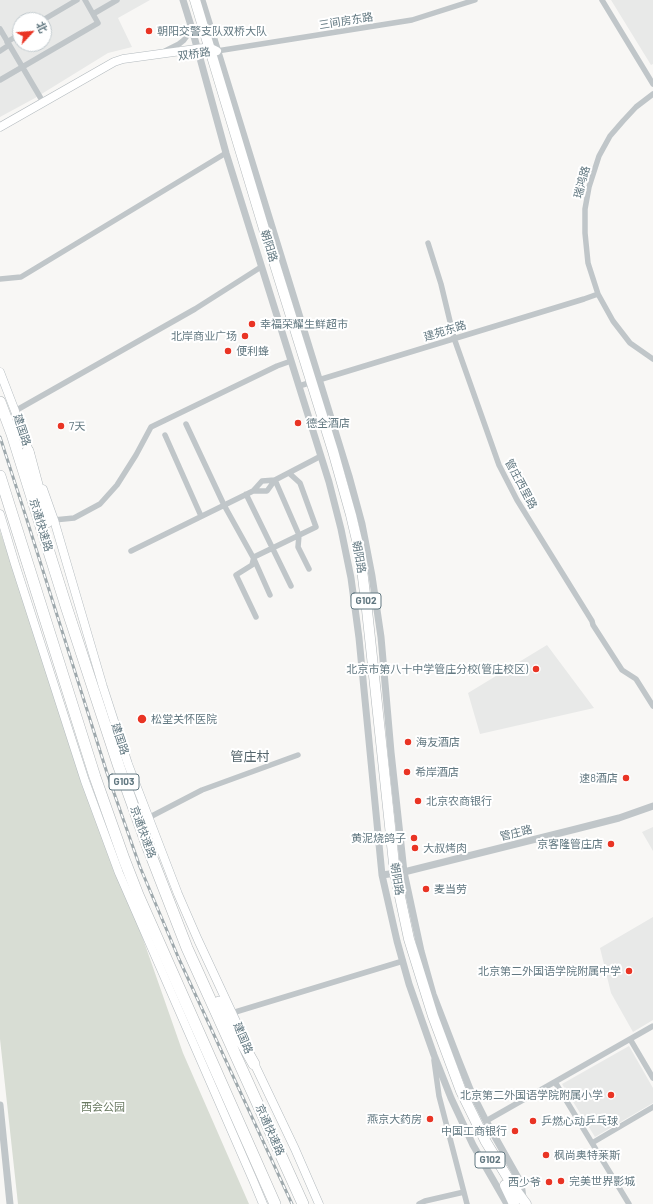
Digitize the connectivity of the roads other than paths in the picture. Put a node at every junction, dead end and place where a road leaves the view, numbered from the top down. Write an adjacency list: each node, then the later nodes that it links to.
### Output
1 (77, 0): 11 (street)
2 (85, 0): 10 (street)
3 (117, 0): 10 (street)
4 (182, 0): 13 (street, 朝阳路)
5 (189, 0): 17 (highway, 朝阳路 / G102)
6 (195, 0): 17 (highway, 朝阳路 / G102)
7 (202, 0): 17 (street, 朝阳路)
8 (475, 0): 17 (street, 三间房东路)
9 (602, 0): 21 (street)
10 (93, 14): 19 (street)
11 (52, 15)
12 (0, 29): 15 (street)
13 (192, 29): 17 (street, 朝阳路); 18 (street)
14 (12, 40): 15 (street)
15 (8, 43): 16 (street); 19 (street)
16 (0, 51)
17 (206, 51): 18 (main road, 双桥路); 25 (main road, 双桥路); 26 (street, 朝阳路); 35 (highway, 朝阳路 / G102)
18 (157, 54): 23 (main road, 双桥路)
19 (22, 67): 20 (street); 23 (street)
20 (0, 80)
21 (653, 84)
22 (653, 94): 30 (street, 瑞鸿路)
23 (43, 102): 24 (main road, 双桥路)
24 (0, 127)
25 (0, 133)
26 (226, 153): 28 (street, 朝阳路); 29 (street)
27 (428, 243): 31 (street, 管庄西里路)
28 (262, 267): 33 (street, 朝阳路); 37 (street)
29 (0, 279)
30 (598, 294): 31 (street, 建苑东路); 32 (street, 瑞鸿路)
31 (454, 339): 35 (street, 建苑东路); 60 (street, 管庄西里路)
32 (653, 359)
33 (291, 361): 35 (street, 朝阳路); 50 (street)
34 (0, 372): 37 (main road, 建国路)
35 (309, 383): 41 (street, 朝阳路); 64 (highway, 朝阳路 / G102); 64 (street, 朝阳路)
36 (0, 402): 58 (highway, 京通快速路 / G103)
37 (16, 411): 40 (main road, 建国路)
38 (186, 424): 47 (street)
39 (165, 435): 49 (street)
40 (28, 451): 50 (main road, 建国路); 58 (highway)
41 (321, 456): 42 (street); 64 (street, 朝阳路)
42 (289, 473): 44 (street); 51 (street)
43 (0, 476): 83 (highway, G103)
44 (275, 480): 45 (street); 45 (street); 51 (street)
45 (253, 491): 46 (street)
46 (246, 494): 47 (street); 52 (street)
47 (224, 505): 49 (street); 54 (street)
48 (0, 514): 82 (main road)
49 (201, 516): 53 (street)
50 (54, 520): 63 (main road, 建国路)
51 (299, 535): 52 (street); 55 (street)
52 (273, 548): 54 (street); 56 (street)
53 (131, 551)
54 (254, 559): 57 (street); 59 (street)
55 (309, 569)
56 (291, 586)
57 (270, 595)
58 (66, 606): 65 (highway, 京通快速路 / G103)
59 (256, 617)
60 (653, 706)
61 (298, 755): 63 (street)
62 (653, 806): 64 (street, 管庄路)
63 (148, 818): 67 (main road, 建国路)
64 (392, 873): 66 (street, 朝阳路); 76 (street, 朝阳路); 80 (highway, 朝阳路 / G102)
65 (187, 948): 71 (highway); 78 (highway, 京通快速路 / G103)
66 (403, 961): 67 (street); 70 (street, 朝阳路)
67 (232, 1013): 71 (main road, 建国路)
68 (653, 1026): 69 (street)
69 (630, 1039): 72 (street); 73 (street)
70 (434, 1055): 79 (street); 89 (street, 朝阳路)
71 (254, 1064): 86 (main road, 建国路)
72 (653, 1078)
73 (555, 1082): 76 (street); 77 (street)
74 (0, 1105): 81 (street)
75 (653, 1107): 77 (street)
76 (486, 1121): 80 (street, 朝阳路)
77 (592, 1143): 90 (street)
78 (279, 1151): 84 (highway, 京通快速路 / G103); 85 (highway)
79 (464, 1192): 87 (street); 88 (street)
80 (518, 1203)
81 (10, 1204)
82 (262, 1204)
83 (274, 1204)
84 (303, 1204)
85 (307, 1204)
86 (319, 1204)
87 (419, 1204)
88 (467, 1204)
89 (507, 1204)
90 (629, 1204)

